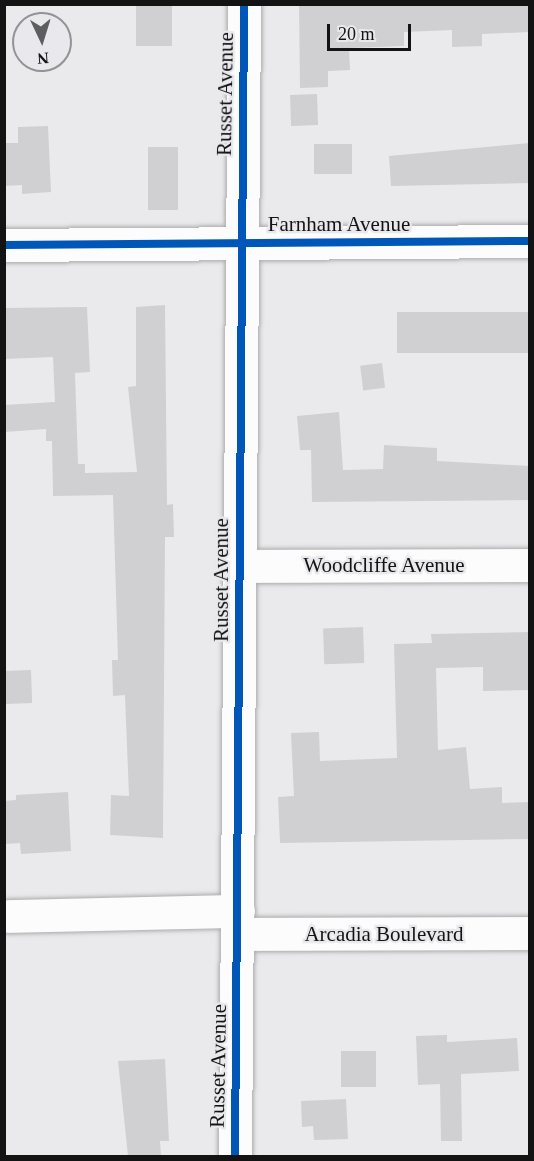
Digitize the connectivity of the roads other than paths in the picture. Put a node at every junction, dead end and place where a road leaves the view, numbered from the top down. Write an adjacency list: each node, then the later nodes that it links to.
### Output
1 (244, 4): 3 (street, Russet Avenue)
2 (530, 241): 3 (street, Farnham Avenue)
3 (242, 242): 4 (street, Farnham Avenue); 6 (street, Russet Avenue)
4 (4, 245)
5 (530, 565): 6 (street, Woodcliffe Avenue)
6 (239, 566): 8 (street, Russet Avenue)
7 (9, 916): 8 (street, Arcadia Boulevard)
8 (238, 922): 9 (street, Arcadia Boulevard); 10 (street, Russet Avenue)
9 (530, 933)
10 (235, 1156)

